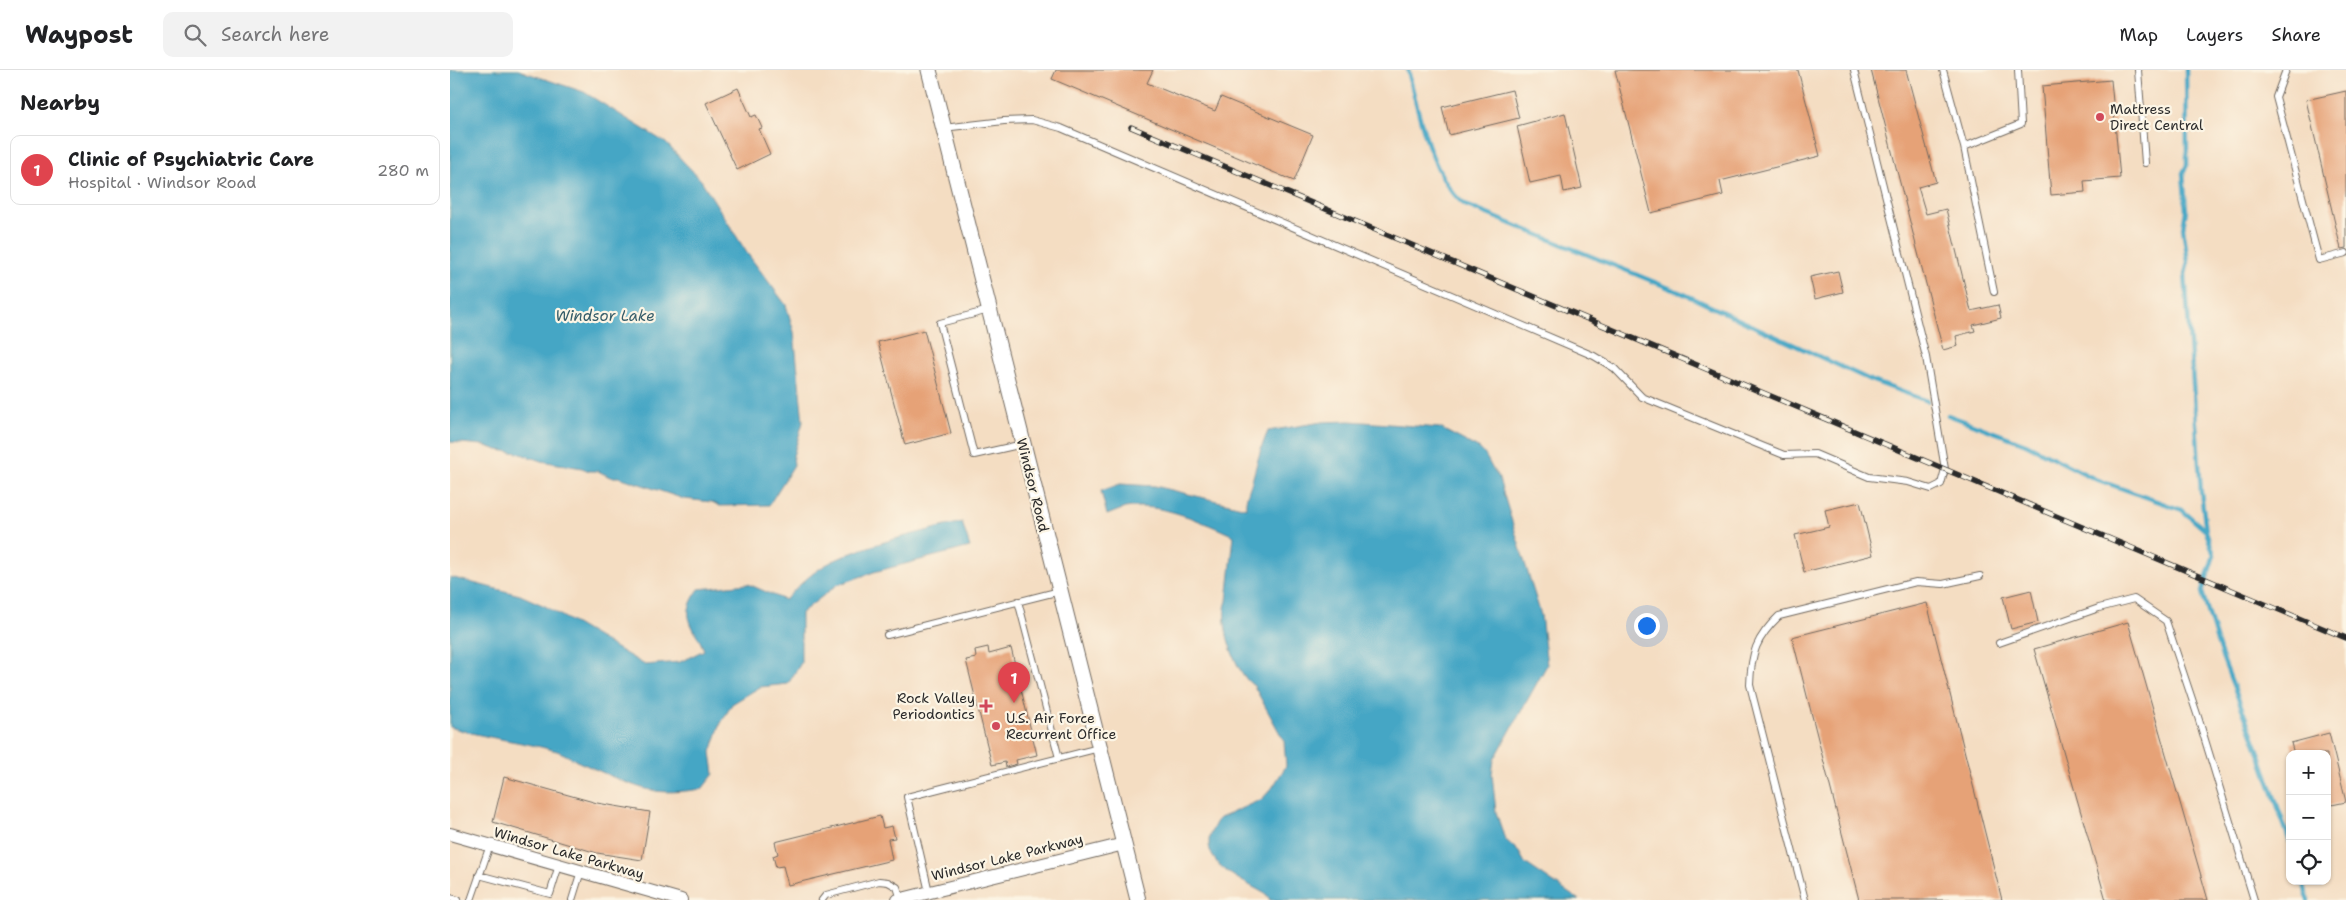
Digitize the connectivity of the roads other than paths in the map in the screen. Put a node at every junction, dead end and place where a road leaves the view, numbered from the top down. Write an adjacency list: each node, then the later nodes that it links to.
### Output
1 (929, 70): 7 (street, Windsor Road)
2 (1854, 70): 7 (lane)
3 (1943, 70): 8 (lane)
4 (2018, 70): 8 (lane)
5 (2138, 70): 9 (lane)
6 (2286, 70): 10 (lane)
7 (943, 128): 12 (street, Windsor Road)
8 (1964, 147): 11 (lane)
9 (2144, 163)
10 (2346, 253)
11 (1994, 292)
12 (989, 310): 13 (street, Windsor Road); 13 (lane)
13 (1023, 444): 15 (street, Windsor Road)
14 (1980, 576): 37 (lane)
15 (1060, 591): 16 (lane); 19 (street, Windsor Road)
16 (1018, 601): 17 (lane); 20 (lane)
17 (887, 635)
18 (1999, 643): 38 (lane)
19 (1100, 748): 20 (lane); 22 (street, Windsor Road)
20 (1059, 758): 27 (lane)
21 (450, 834): 23 (street, Windsor Lake Parkway)
22 (1124, 844): 27 (street, Windsor Lake Parkway); 36 (street, Windsor Road)
23 (490, 845): 24 (street, Windsor Lake Parkway); 26 (lane)
24 (559, 865): 25 (street, Windsor Lake Parkway); 26 (lane)
25 (581, 871): 29 (street, Windsor Lake Parkway); 32 (lane)
26 (480, 875): 31 (lane)
27 (928, 892): 35 (street, Windsor Lake Parkway)
28 (450, 898): 30 (lane)
29 (665, 898): 33 (street, Windsor Lake Parkway)
30 (458, 900)
31 (471, 900)
32 (572, 900)
33 (681, 900)
34 (822, 900): 35 (lane)
35 (899, 900)
36 (1138, 900)
37 (1805, 900)
38 (2254, 900)

